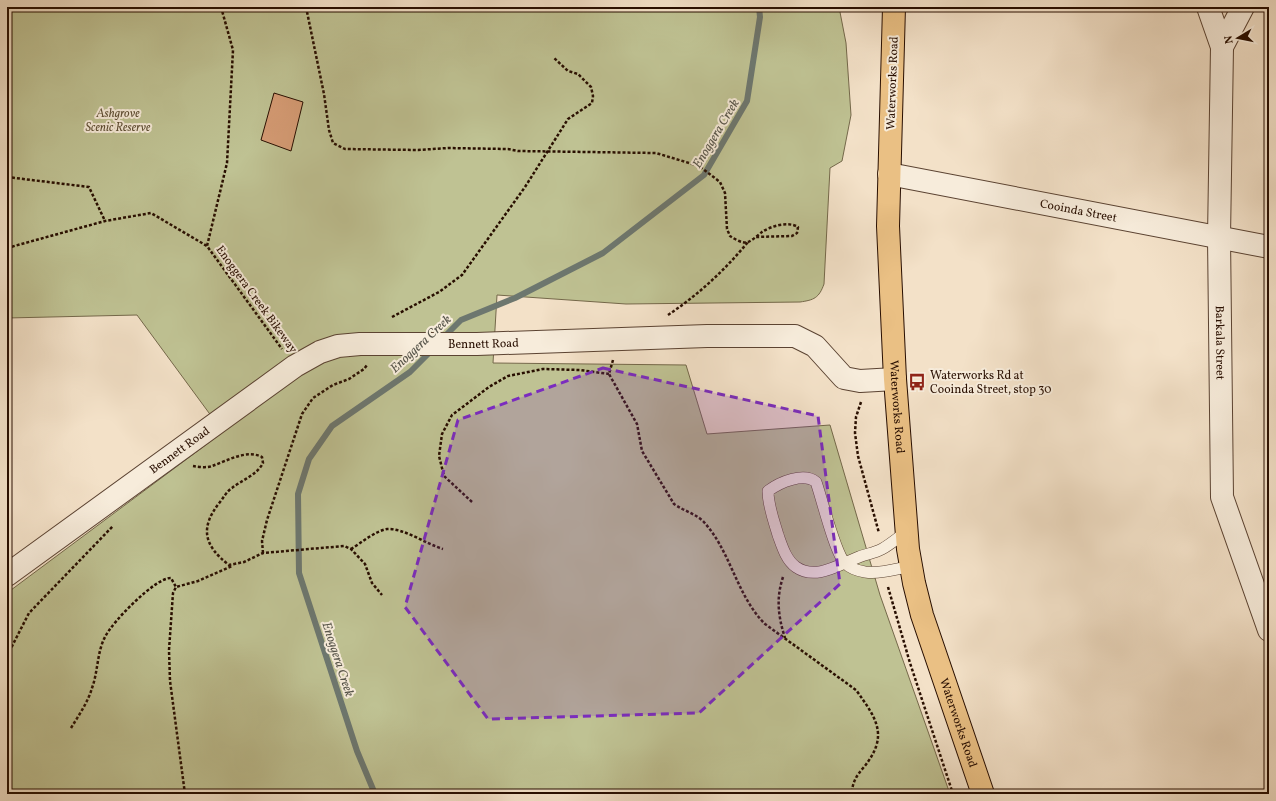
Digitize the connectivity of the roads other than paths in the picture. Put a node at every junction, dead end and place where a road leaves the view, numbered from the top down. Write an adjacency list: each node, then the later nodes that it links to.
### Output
1 (894, 7): 5 (main road, Waterworks Road)
2 (1208, 7): 4 (street, Barkala Street)
3 (1243, 7): 4 (street, Barkala Street)
4 (1222, 47): 6 (street, Barkala Street)
5 (889, 174): 6 (street, Cooinda Street); 8 (main road, Waterworks Road)
6 (1219, 237): 7 (street, Cooinda Street); 13 (street, Barkala Street)
7 (1269, 247)
8 (895, 379): 9 (main road, Waterworks Road); 12 (street, Bennett Road)
9 (906, 531): 10 (lane); 11 (main road, Waterworks Road)
10 (845, 563): 10 (lane); 11 (lane)
11 (911, 566): 15 (main road, Waterworks Road)
12 (7, 575)
13 (1263, 596): 14 (street, Barkala Street)
14 (1269, 630)
15 (983, 794)

